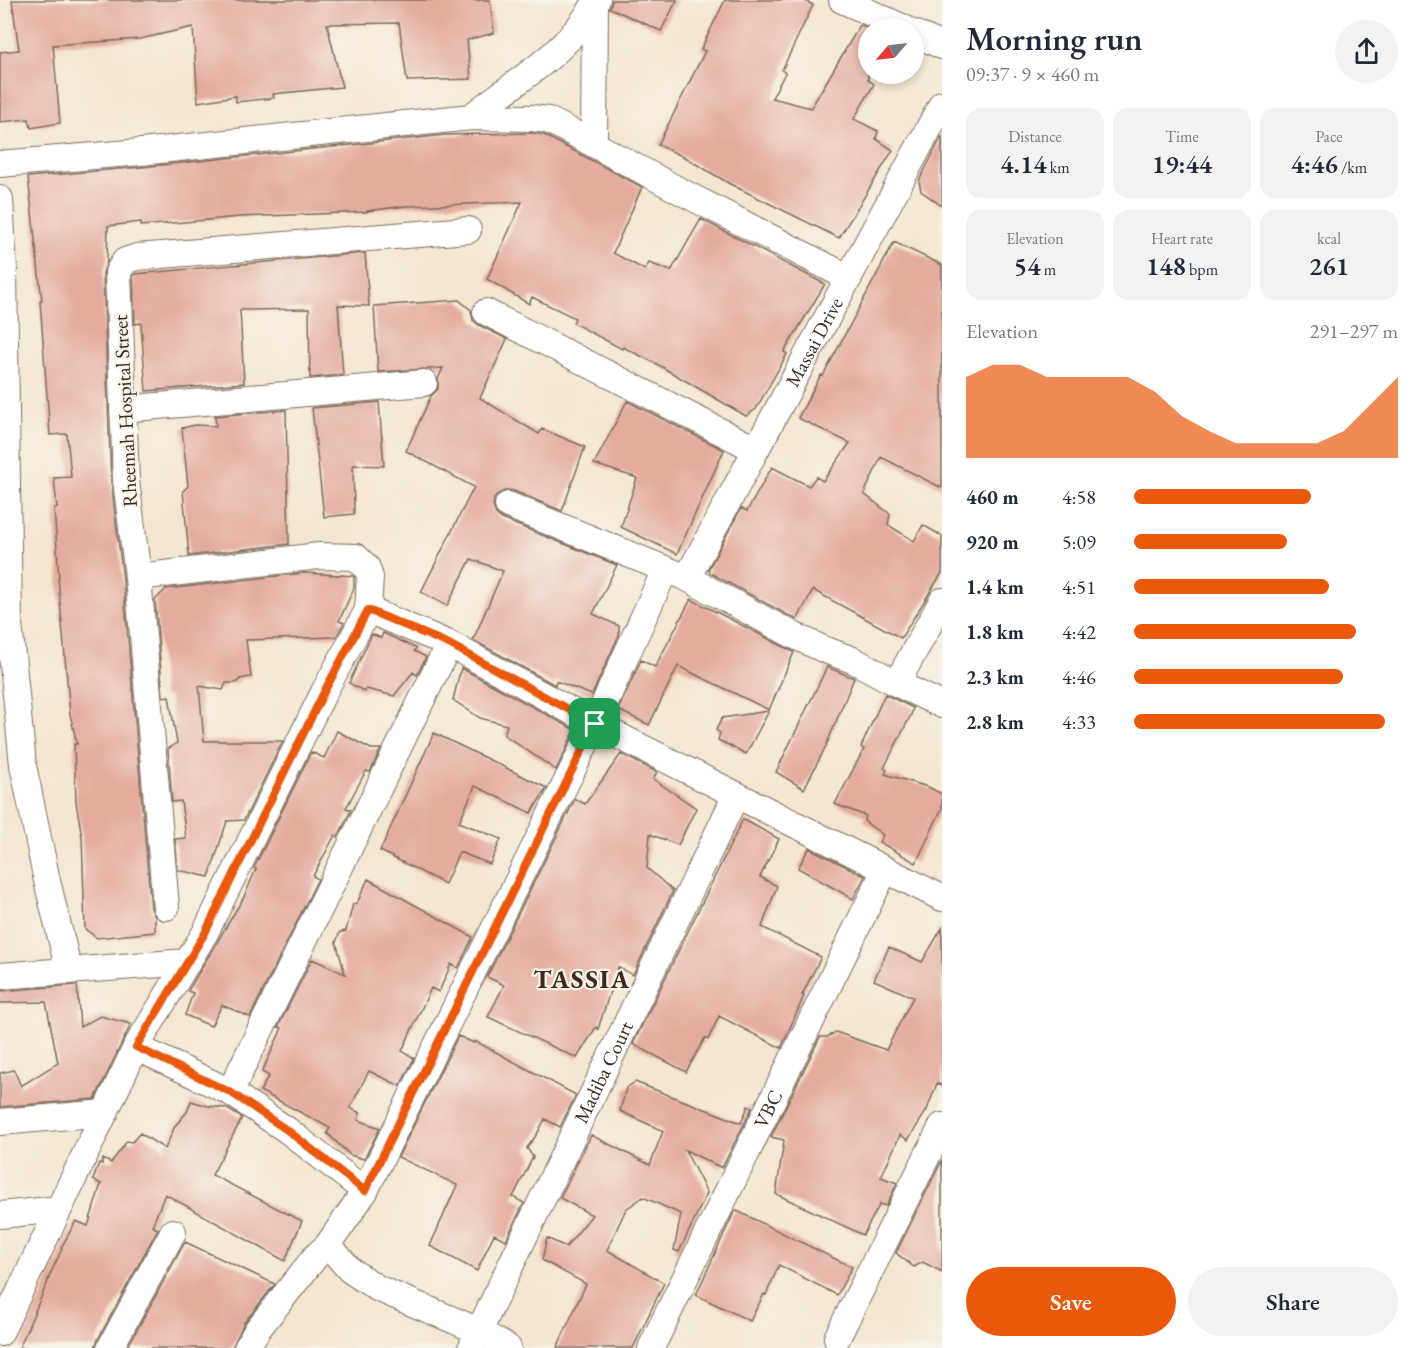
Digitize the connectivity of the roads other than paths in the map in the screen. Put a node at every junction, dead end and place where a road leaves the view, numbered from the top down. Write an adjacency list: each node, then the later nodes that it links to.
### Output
1 (842, 0): 3 (street)
2 (596, 2): 7 (street); 8 (street)
3 (882, 18)
4 (924, 38): 5 (street)
5 (942, 46)
6 (942, 104): 13 (street, Massai Drive)
7 (471, 117): 8 (street); 9 (street)
8 (594, 144): 13 (street)
9 (0, 164)
10 (0, 199): 12 (street)
11 (468, 230): 16 (street, Rheemah Hospital Street)
12 (2, 270): 32 (street)
13 (849, 278): 17 (street, Massai Drive)
14 (486, 312): 17 (street)
15 (424, 383): 16 (street)
16 (123, 409): 20 (street, Rheemah Hospital Street)
17 (755, 448): 19 (street, Massai Drive)
18 (508, 505): 19 (street)
19 (676, 574): 24 (street); 26 (street, Massai Drive)
20 (138, 577): 22 (street); 30 (street, Rheemah Hospital Street)
21 (942, 601): 24 (street)
22 (368, 610): 23 (street); 31 (street)
23 (449, 644): 26 (street); 35 (street)
24 (898, 684): 25 (street)
25 (942, 705)
26 (595, 724): 27 (street); 39 (street, Massai Drive)
27 (736, 795): 28 (street); 46 (street, Madiba Court)
28 (885, 870): 29 (street); 50 (street, VBC)
29 (942, 898)
30 (166, 908)
31 (188, 962): 32 (street); 34 (street)
32 (69, 971): 33 (street)
33 (0, 976)
34 (136, 1047): 35 (street); 36 (street)
35 (230, 1092): 39 (street)
36 (105, 1113): 37 (street); 40 (street)
37 (0, 1122)
38 (942, 1126): 45 (street)
39 (365, 1191): 43 (street, Massai Drive)
40 (59, 1209): 41 (street); 44 (street)
41 (0, 1215)
42 (173, 1232): 47 (street)
43 (328, 1245): 46 (street); 48 (street, Massai Drive)
44 (0, 1333)
45 (837, 1338)
46 (475, 1340): 49 (street)
47 (110, 1348)
48 (247, 1348)
49 (508, 1348)
50 (651, 1348)

